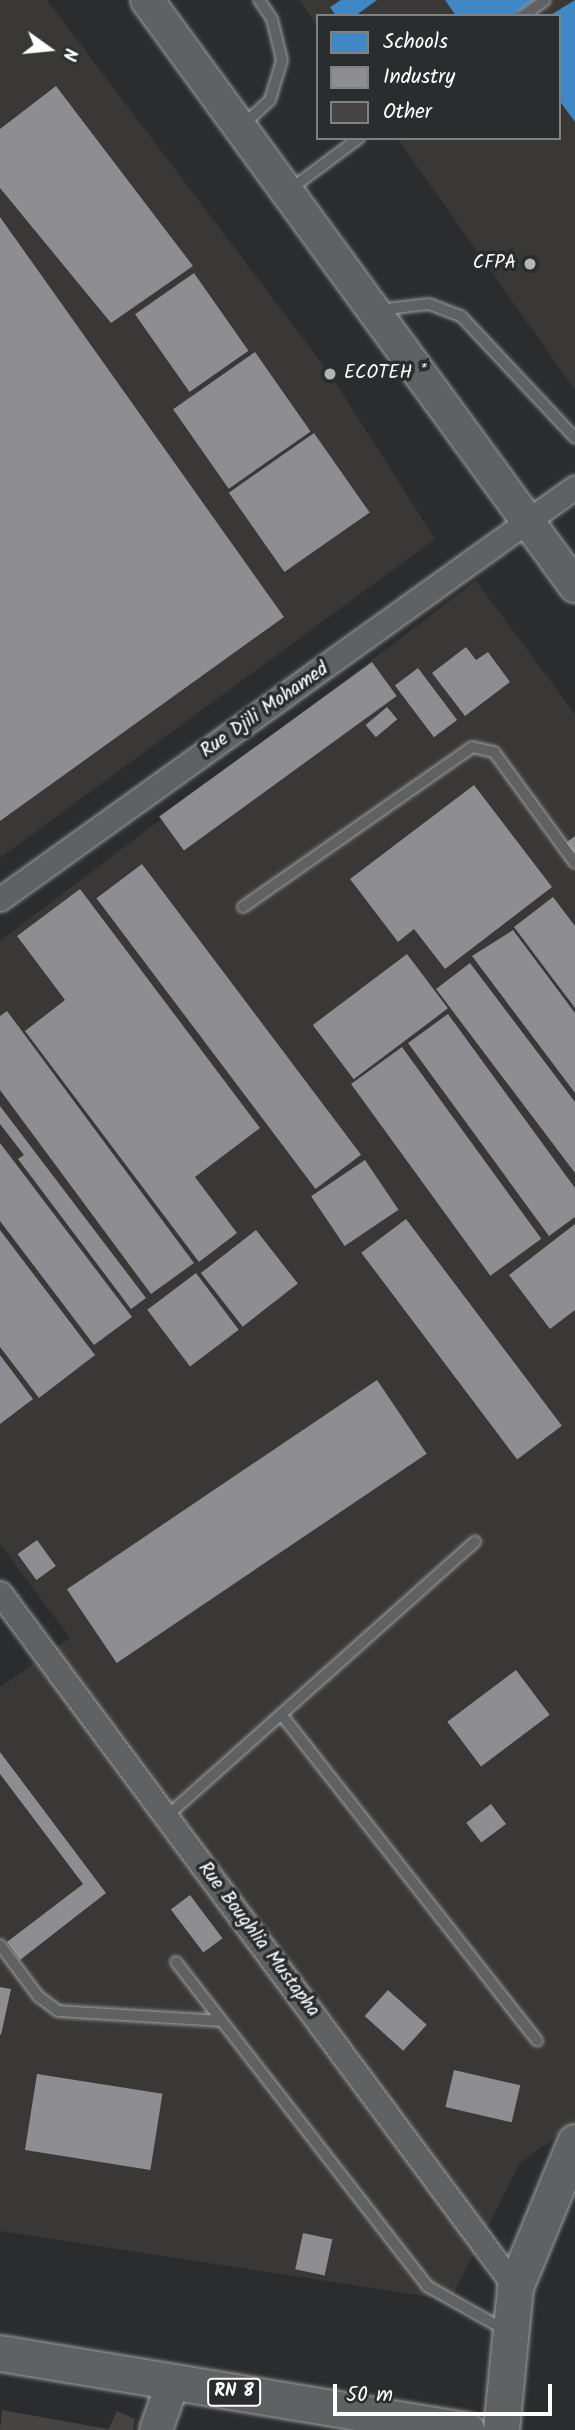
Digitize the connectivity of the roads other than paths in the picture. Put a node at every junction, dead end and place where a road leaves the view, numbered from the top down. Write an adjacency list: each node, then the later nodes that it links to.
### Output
1 (146, 0): 5 (main road)
2 (258, 0): 5 (lane)
3 (545, 0): 4 (lane)
4 (526, 14)
5 (239, 128): 7 (main road)
6 (356, 140): 7 (lane)
7 (286, 193): 8 (main road)
8 (372, 312): 9 (lane); 11 (main road)
9 (575, 438)
10 (575, 487): 11 (street, Rue Djili Mohamed)
11 (531, 523): 12 (main road); 14 (street, Rue Djili Mohamed)
12 (575, 586)
13 (575, 863): 15 (lane)
14 (0, 899)
15 (243, 907)
16 (475, 1542): 18 (lane)
17 (0, 1593): 19 (street, Rue Boughlia Mustapha)
18 (281, 1714): 19 (lane); 23 (lane)
19 (166, 1817): 25 (street, Rue Boughlia Mustapha)
20 (0, 1945): 22 (lane)
21 (176, 1962): 22 (lane)
22 (222, 2021): 26 (lane)
23 (537, 2041)
24 (575, 2142): 25 (main road)
25 (515, 2287): 26 (main road)
26 (511, 2333): 31 (main road)
27 (0, 2353): 28 (main road, RN 8)
28 (173, 2382): 29 (main road); 30 (main road, RN 8)
29 (156, 2430)
30 (467, 2430)
31 (501, 2430)

